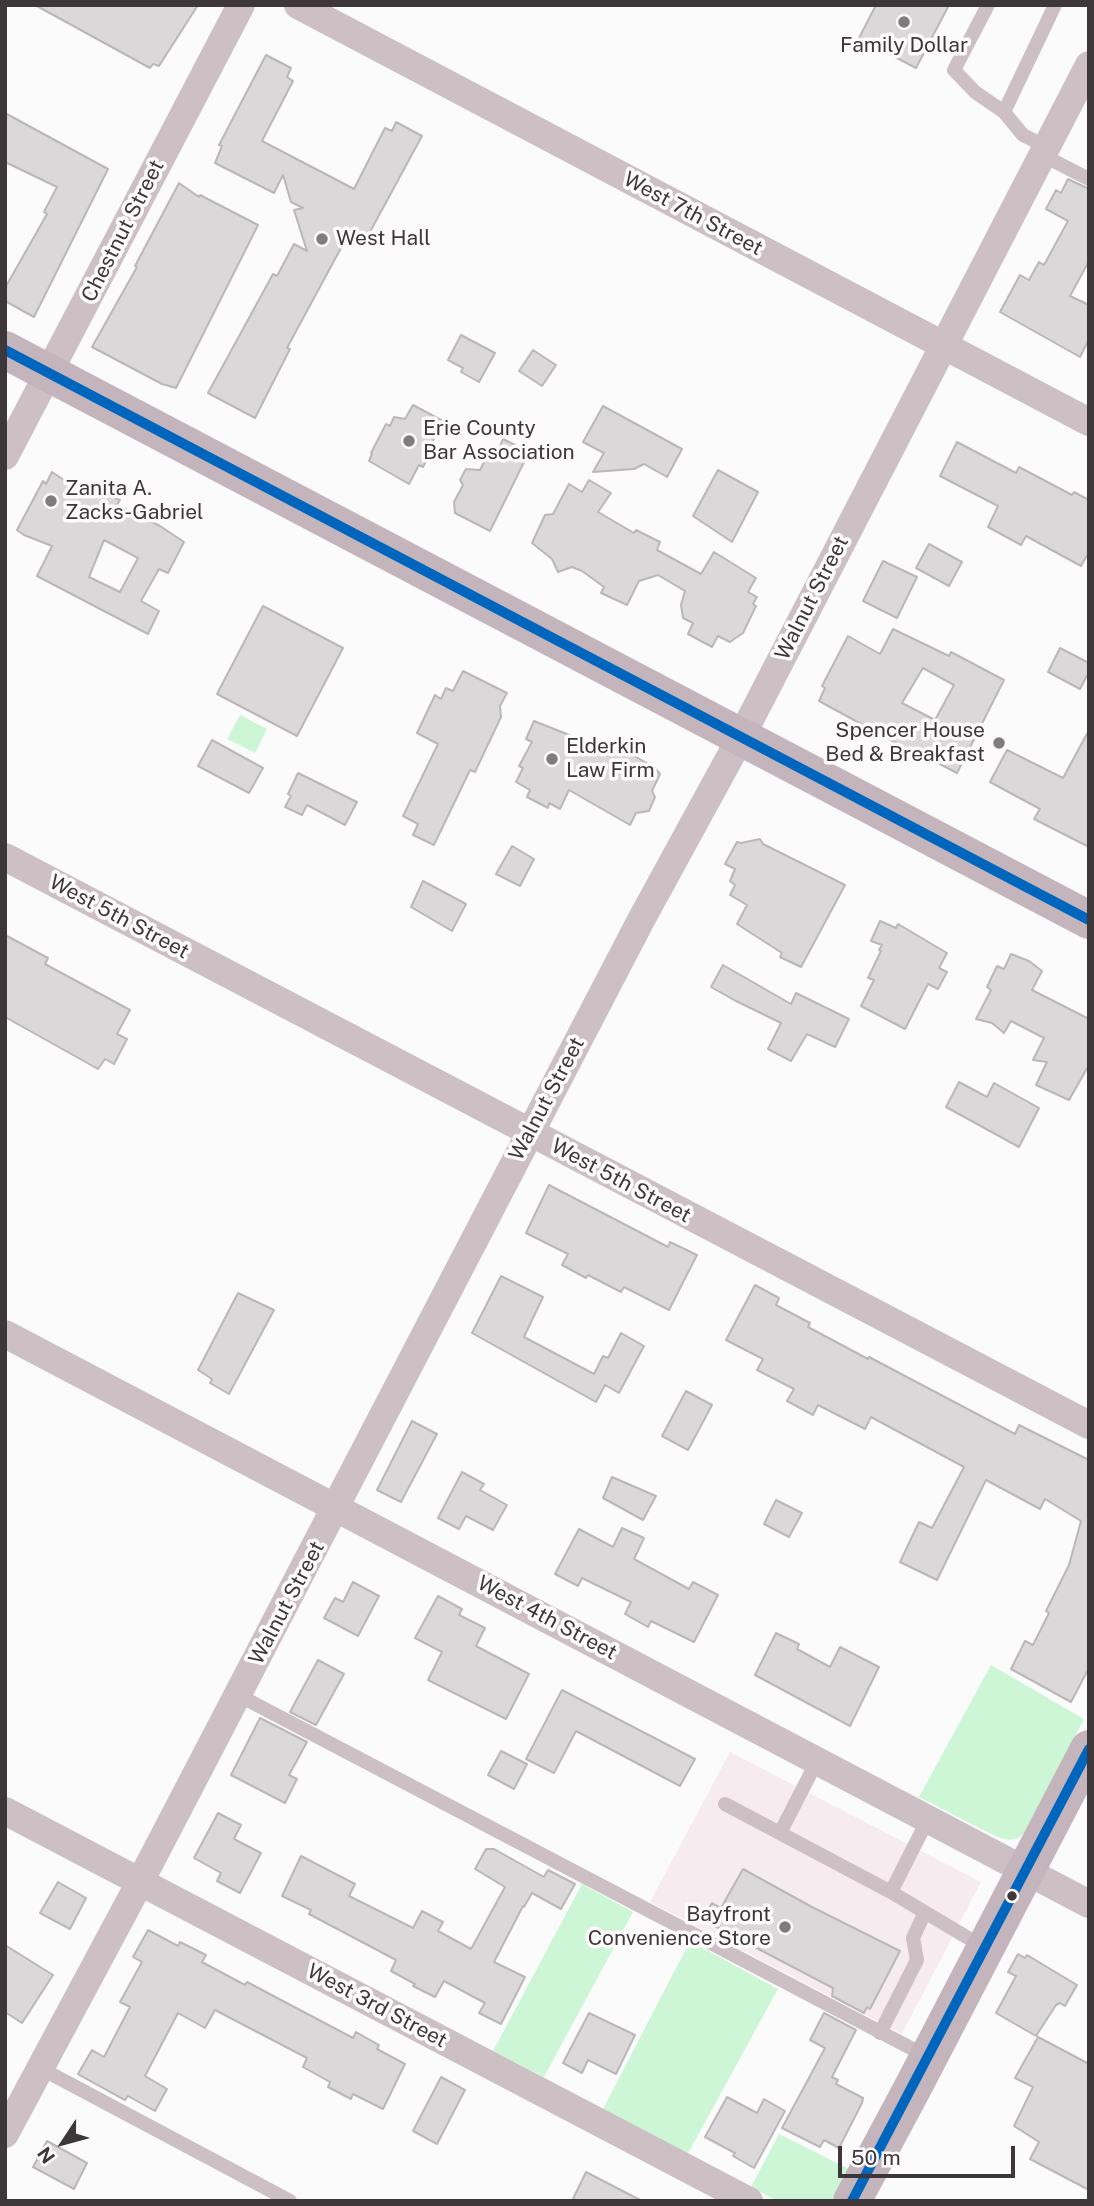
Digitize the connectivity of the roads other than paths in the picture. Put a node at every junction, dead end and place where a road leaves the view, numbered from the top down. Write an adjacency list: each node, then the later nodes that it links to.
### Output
1 (241, 5): 11 (street, Chestnut Street)
2 (298, 5): 9 (street, West 7th Street)
3 (988, 5): 6 (lane)
4 (1055, 5): 6 (lane)
5 (1089, 65): 7 (street, Walnut Street)
6 (1004, 112): 7 (lane)
7 (1044, 151): 8 (lane); 9 (street, Walnut Street)
8 (1089, 178)
9 (943, 346): 12 (street, West 7th Street); 14 (street, Walnut Street)
10 (5, 350): 11 (main road)
11 (49, 373): 13 (street, Chestnut Street); 14 (main road)
12 (1089, 422)
13 (5, 456)
14 (741, 737): 16 (main road); 17 (street, Walnut Street)
15 (5, 857): 17 (street, West 5th Street)
16 (1089, 920)
17 (529, 1133): 19 (street, West 5th Street); 20 (street, Walnut Street)
18 (5, 1334): 20 (street, West 4th Street)
19 (1089, 1425)
20 (337, 1508): 21 (street, Walnut Street); 23 (street, West 4th Street)
21 (238, 1695): 29 (street, Walnut Street); 34 (lane)
22 (1089, 1749): 28 (main road)
23 (817, 1760): 26 (street, West 4th Street); 27 (lane)
24 (725, 1804): 27 (lane)
25 (5, 1811): 29 (street, West 3rd Street)
26 (928, 1819): 28 (street, West 4th Street); 30 (lane)
27 (780, 1833): 30 (lane)
28 (1025, 1870): 31 (street, West 4th Street); 33 (main road)
29 (140, 1882): 36 (street, Walnut Street); 39 (street, West 3rd Street)
30 (891, 1892): 32 (lane)
31 (1089, 1904)
32 (925, 1912): 33 (lane); 34 (lane)
33 (986, 1948): 35 (main road)
34 (880, 2033): 35 (lane)
35 (929, 2057): 40 (main road)
36 (40, 2068): 37 (street, Walnut Street); 38 (lane)
37 (5, 2134)
38 (290, 2201)
39 (750, 2201)
40 (852, 2201)

